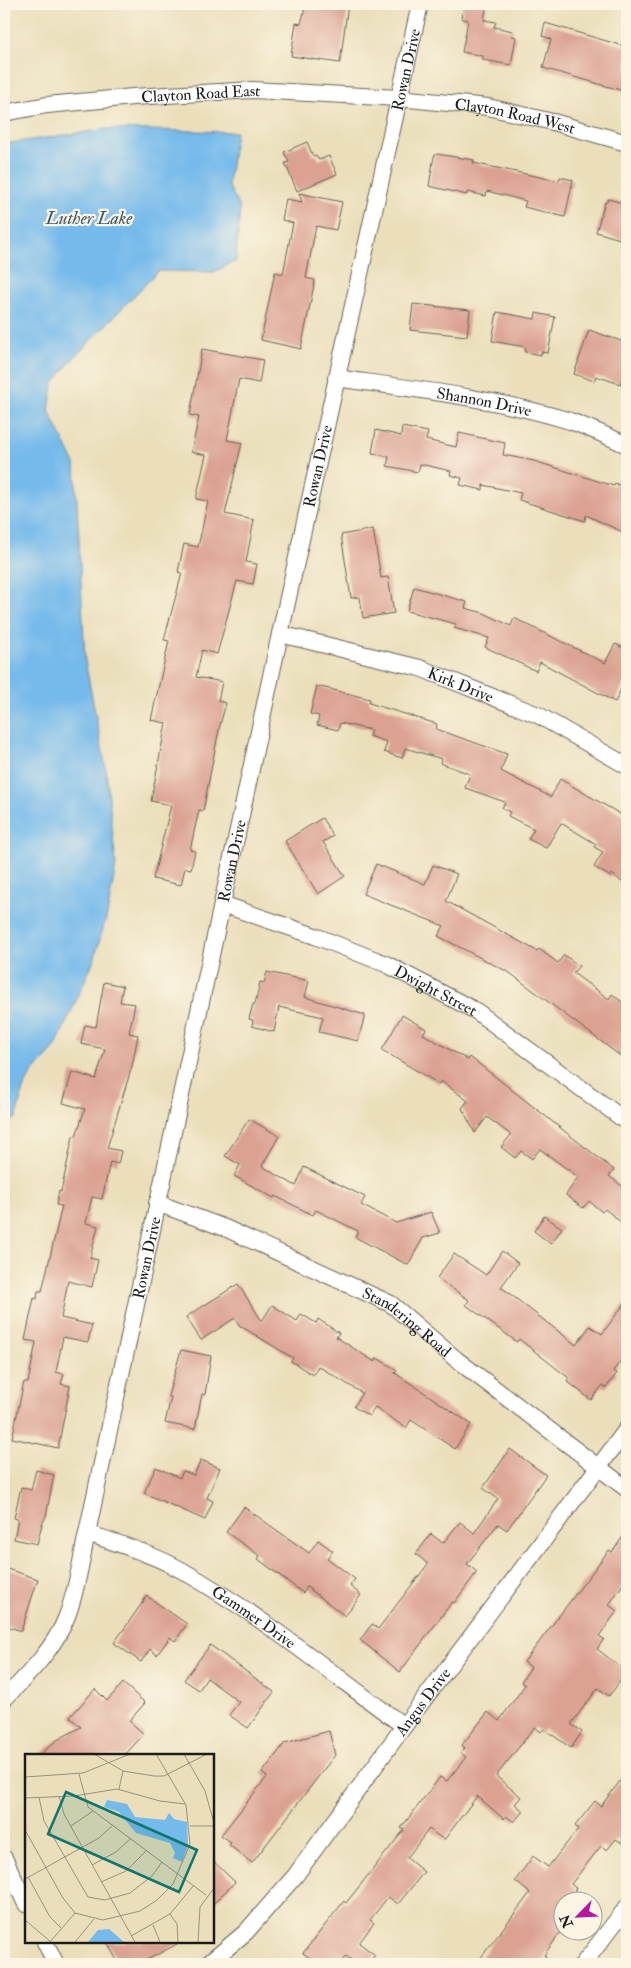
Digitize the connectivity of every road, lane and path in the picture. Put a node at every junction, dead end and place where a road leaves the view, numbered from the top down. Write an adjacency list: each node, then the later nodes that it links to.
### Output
1 (420, 4): 2 (street, Rowan Drive)
2 (399, 98): 3 (street, Clayton Road East); 4 (street, Clayton Road West); 5 (street, Rowan Drive)
3 (4, 113)
4 (627, 143)
5 (336, 378): 6 (street, Shannon Drive); 7 (street, Rowan Drive)
6 (627, 445)
7 (280, 634): 8 (street, Kirk Drive); 9 (street, Rowan Drive)
8 (627, 766)
9 (222, 904): 10 (street, Dwight Street); 11 (street, Rowan Drive)
10 (627, 1122)
11 (157, 1203): 13 (street, Standering Road); 15 (street, Rowan Drive)
12 (627, 1429): 13 (street, Angus Drive)
13 (598, 1467): 14 (street, Standering Road); 17 (street, Angus Drive)
14 (627, 1488)
15 (88, 1533): 16 (street, Rowan Drive); 17 (street, Gammer Drive)
16 (4, 1699)
17 (404, 1726): 23 (street, Angus Drive)
18 (4, 1858): 19 (street)
19 (25, 1902)
20 (627, 1907): 24 (street)
21 (46, 1943): 22 (street)
22 (56, 1964)
23 (208, 1964)
24 (583, 1964)

